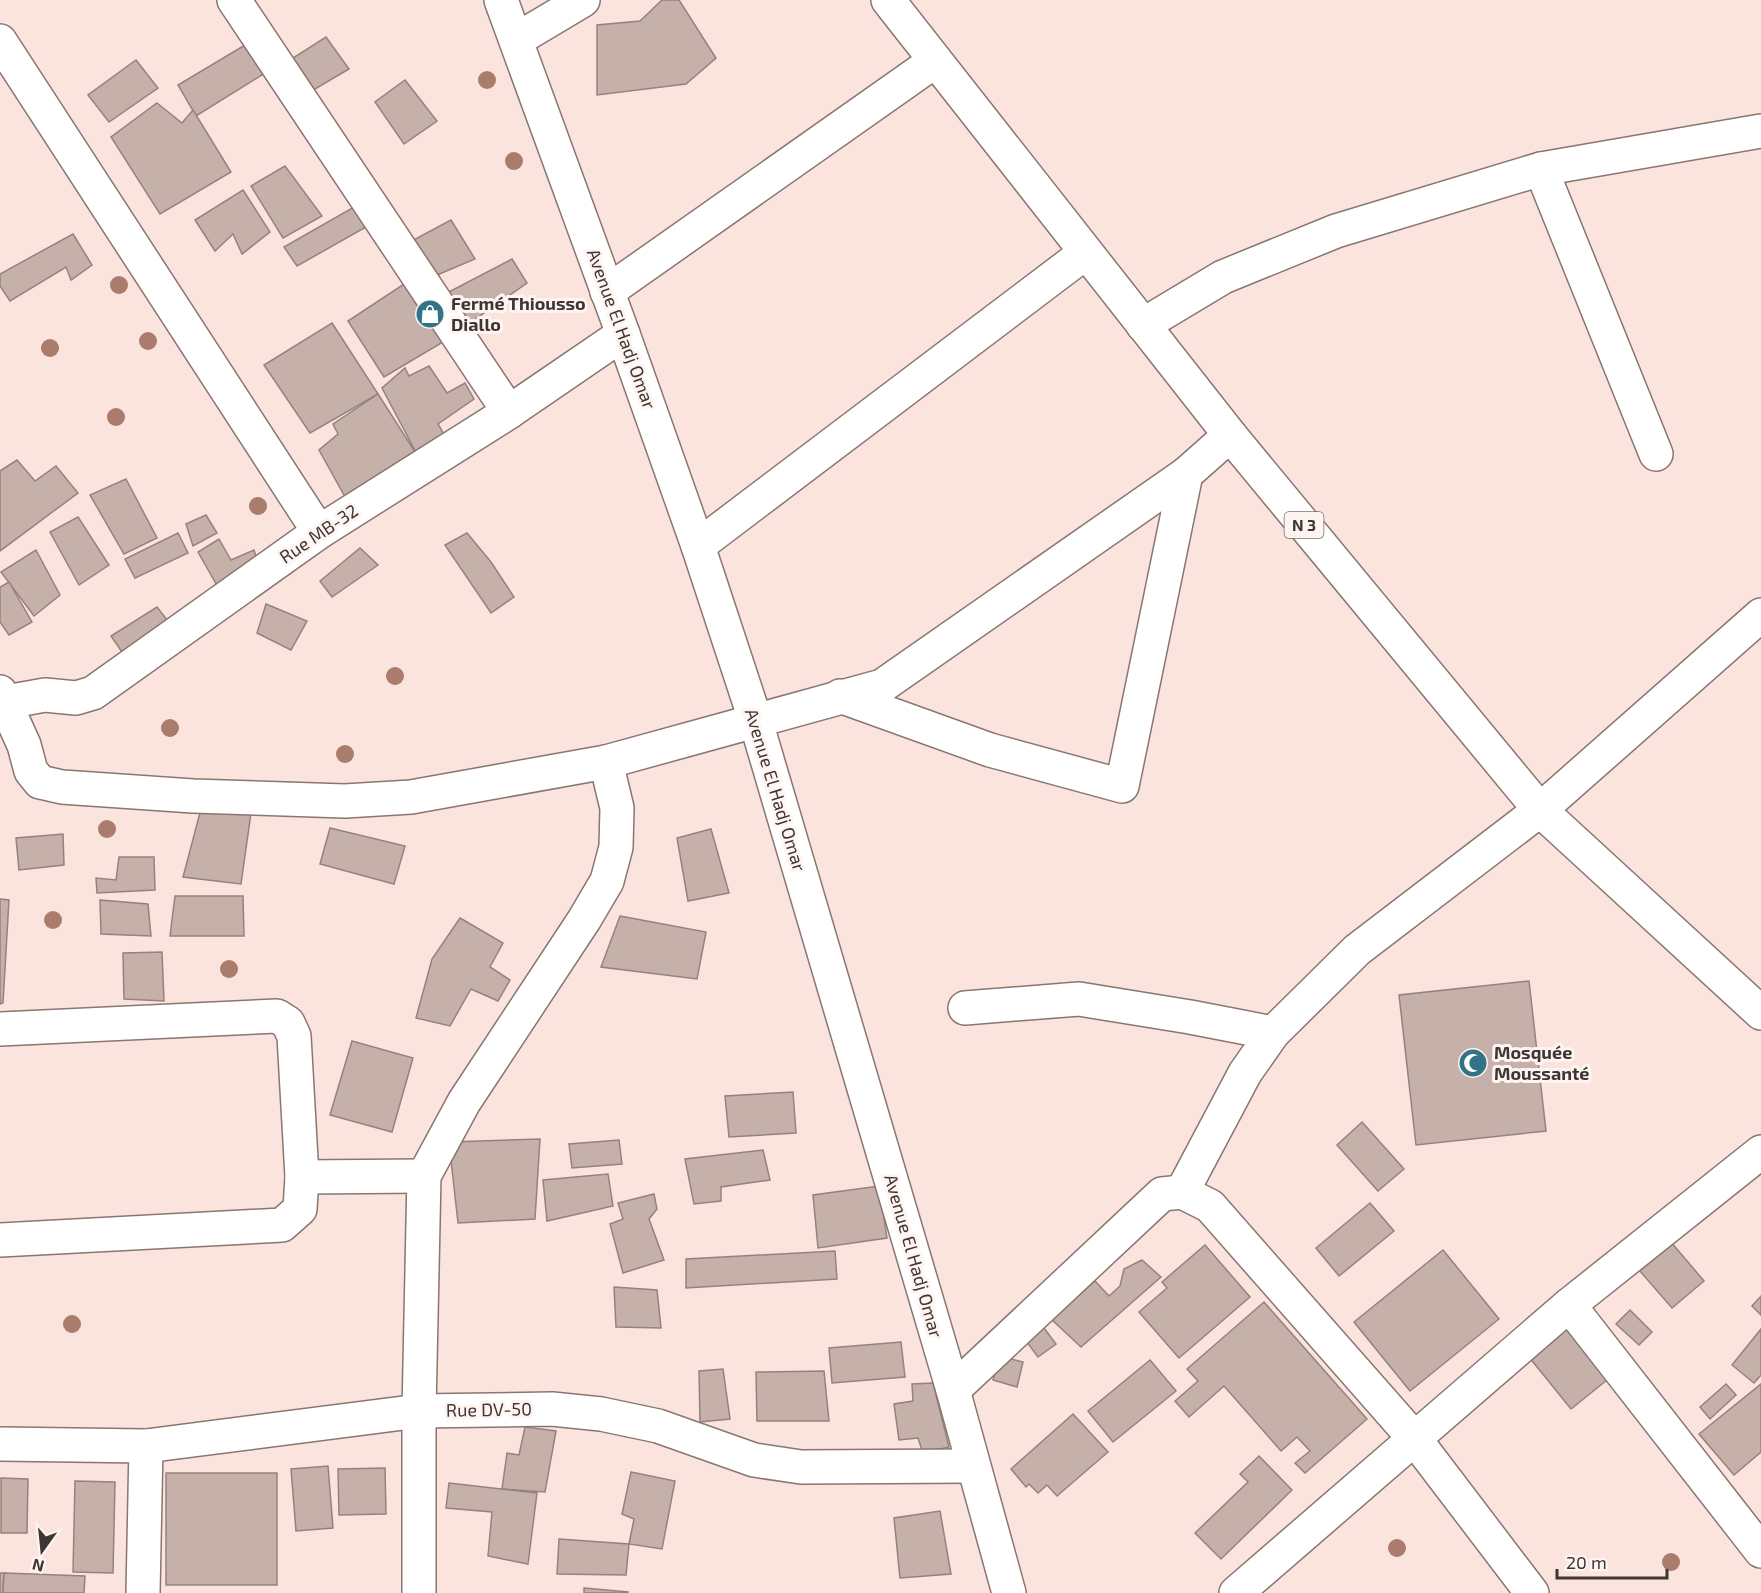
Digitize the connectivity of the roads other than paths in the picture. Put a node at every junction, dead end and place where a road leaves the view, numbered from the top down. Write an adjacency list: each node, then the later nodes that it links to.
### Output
1 (234, 0): 14 (street)
2 (501, 0): 5 (street, Avenue El Hadj Omar)
3 (583, 0): 5 (street)
4 (888, 0): 7 (street, N 3)
5 (516, 40): 11 (street, Avenue El Hadj Omar)
6 (0, 41): 18 (street)
7 (935, 61): 10 (street, N 3); 11 (street)
8 (1761, 131): 9 (street)
9 (1541, 169): 12 (street); 16 (street)
10 (1085, 253): 12 (street, N 3); 19 (street)
11 (607, 292): 13 (street, Avenue El Hadj Omar)
12 (1143, 326): 15 (street, N 3)
13 (623, 334): 14 (street, Rue MB-32); 19 (street, Avenue El Hadj Omar)
14 (509, 412): 18 (street, Rue MB-32)
15 (1230, 435): 17 (street); 25 (street, N 3)
16 (1656, 454)
17 (1186, 474): 21 (street); 21 (street)
18 (319, 532): 22 (street, Rue MB-32)
19 (698, 546): 23 (street, Avenue El Hadj Omar)
20 (1761, 615): 25 (street)
21 (840, 696): 23 (street)
22 (3, 697): 24 (street)
23 (756, 722): 24 (street); 36 (street, Avenue El Hadj Omar)
24 (606, 762): 31 (street)
25 (1540, 810): 27 (street, N 3); 29 (street)
26 (965, 1008): 29 (street)
27 (1761, 1013)
28 (0, 1029): 32 (street)
29 (1273, 1033): 33 (street)
30 (1761, 1152): 35 (street)
31 (424, 1176): 32 (street); 37 (street)
32 (302, 1177): 34 (street)
33 (1182, 1192): 36 (street); 38 (street)
34 (0, 1240)
35 (1569, 1305): 38 (street); 42 (street)
36 (953, 1390): 41 (street, Avenue El Hadj Omar)
37 (419, 1411): 40 (street, Rue DV-50); 41 (street, Rue DV-50); 44 (street)
38 (1414, 1438): 46 (street); 47 (street)
39 (0, 1444): 40 (street, Rue DV-50)
40 (146, 1446): 43 (street)
41 (973, 1466): 45 (street, Avenue El Hadj Omar)
42 (1761, 1551)
43 (143, 1593)
44 (419, 1593)
45 (1009, 1593)
46 (1236, 1593)
47 (1532, 1593)

